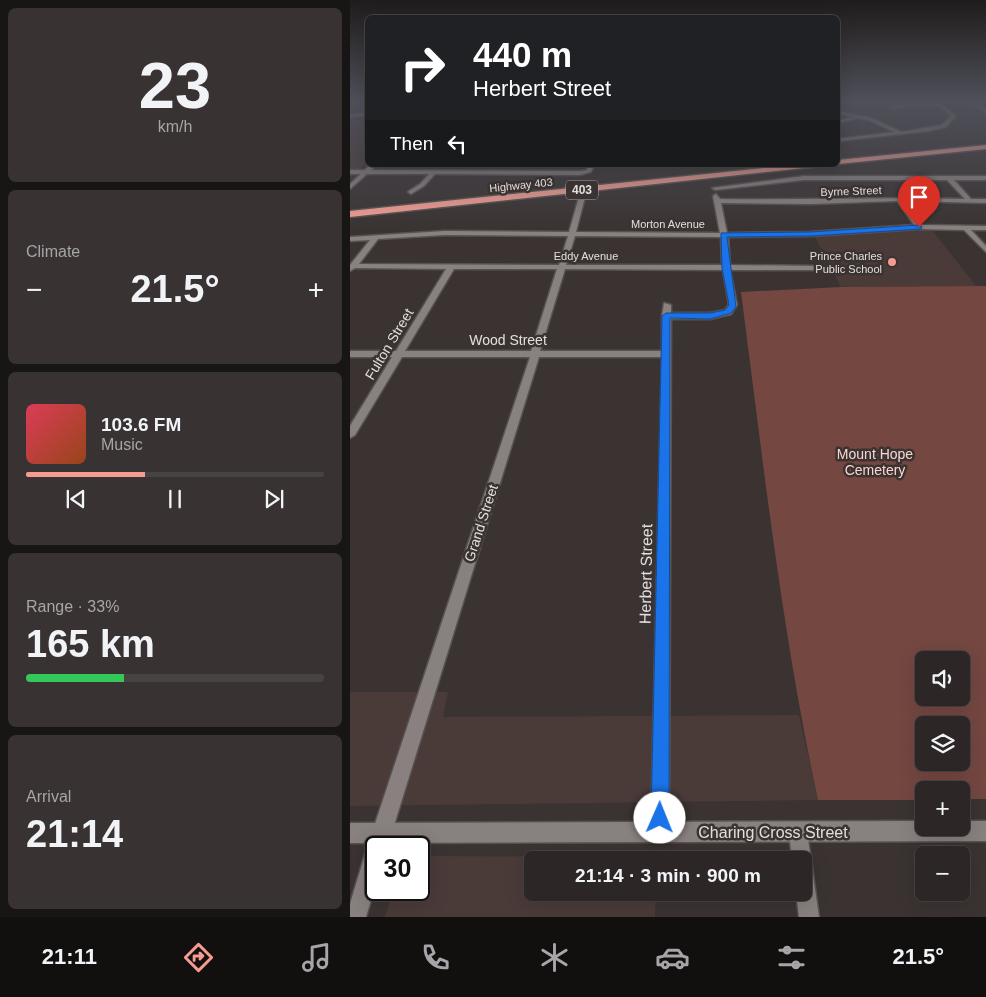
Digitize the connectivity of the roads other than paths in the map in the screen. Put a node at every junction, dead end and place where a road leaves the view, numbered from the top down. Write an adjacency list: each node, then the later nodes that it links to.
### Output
1 (967, 144): 3 (highway)
2 (986, 147): 4 (highway)
3 (840, 156)
4 (840, 162)
5 (372, 167): 11 (main road)
6 (449, 167): 13 (street)
7 (590, 167): 13 (street)
8 (738, 167): 23 (highway, Highway 403 / 403)
9 (794, 167): 24 (highway, Highway 403 / 403)
10 (350, 172): 11 (street)
11 (366, 172): 12 (street); 16 (main road)
12 (434, 172): 13 (street); 17 (street)
13 (445, 172)
14 (949, 178): 15 (street); 20 (street, Herbert Street); 21 (street)
15 (986, 178)
16 (350, 187)
17 (411, 192)
18 (582, 197): 28 (street, Grand Street)
19 (899, 200): 20 (street, Byrne Street); 21 (street, Byrne Street); 25 (street)
20 (717, 201): 29 (street, Herbert Street)
21 (970, 201): 22 (street, Byrne Street)
22 (986, 201)
23 (350, 208)
24 (350, 214)
25 (919, 227): 26 (street, Morton Avenue); 29 (street, Morton Avenue)
26 (966, 228): 27 (street, Morton Avenue); 32 (street)
27 (986, 228)
28 (572, 234): 29 (street, Morton Avenue); 30 (street, Morton Avenue); 34 (street, Grand Street)
29 (724, 234): 35 (street, Herbert Street)
30 (376, 237): 31 (street, Morton Avenue); 37 (street)
31 (350, 239)
32 (986, 250)
33 (451, 267): 34 (street, Eddy Avenue); 37 (street, Eddy Avenue); 39 (street, Fulton Street)
34 (561, 267): 35 (street, Eddy Avenue); 40 (street, Grand Street)
35 (726, 268): 36 (street, Eddy Avenue); 41 (street, Herbert Street)
36 (819, 268)
37 (352, 269)
38 (350, 354): 39 (street, Wood Street)
39 (398, 354): 40 (street, Wood Street); 42 (street, Fulton Street)
40 (535, 354): 41 (street, Wood Street); 47 (street, Grand Street)
41 (667, 354): 44 (street, Herbert Street)
42 (350, 435)
43 (986, 831): 45 (main road, Charing Cross Street)
44 (660, 832): 45 (main road, Charing Cross Street); 49 (main road, Charing Cross Street)
45 (798, 832): 50 (street)
46 (350, 833): 48 (main road, Charing Cross Street)
47 (381, 836)
48 (365, 839)
49 (430, 842)
50 (801, 851)
51 (365, 887): 53 (street, Grand Street)
52 (807, 901): 54 (street)
53 (356, 917)
54 (809, 917)

